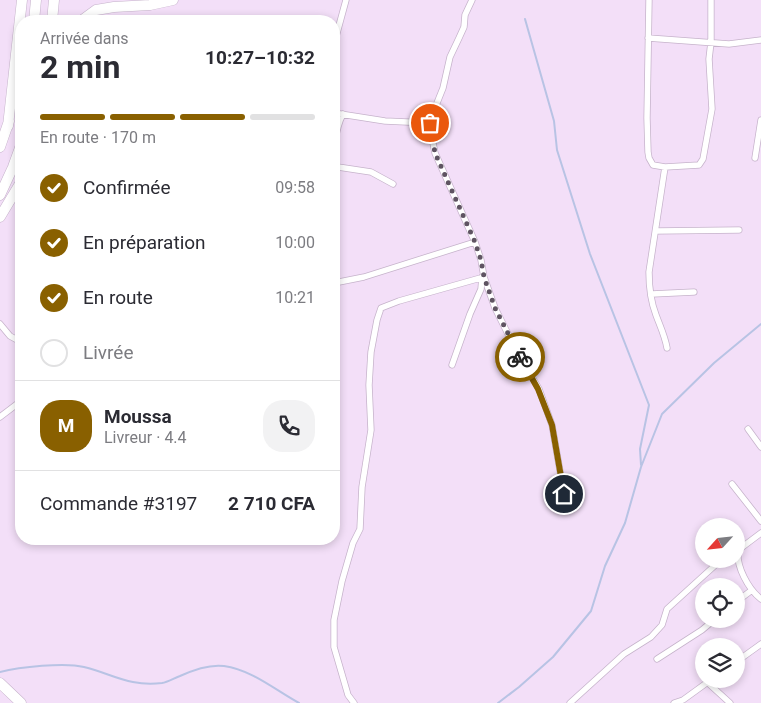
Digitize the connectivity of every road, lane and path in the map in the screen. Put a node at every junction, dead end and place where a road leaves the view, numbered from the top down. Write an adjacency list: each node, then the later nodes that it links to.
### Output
1 (22, 0): 9 (highway)
2 (36, 0): 10 (highway)
3 (54, 0): 11 (highway)
4 (174, 0): 12 (highway)
5 (346, 0): 13 (street)
6 (472, 0): 23 (street)
7 (649, 0): 14 (street)
8 (711, 0): 16 (street)
9 (20, 15)
10 (35, 15)
11 (53, 15)
12 (89, 15)
13 (340, 22)
14 (648, 38): 16 (street); 29 (street)
15 (761, 40): 16 (street)
16 (711, 42): 29 (street)
17 (15, 63): 24 (highway)
18 (15, 101): 24 (highway)
19 (340, 114): 20 (street)
20 (343, 114): 22 (street); 23 (street)
21 (761, 120): 26 (street)
22 (340, 122)
23 (430, 123): 36 (street)
24 (8, 126): 25 (highway)
25 (0, 147)
26 (755, 158)
27 (15, 162): 32 (highway)
28 (340, 167): 30 (street)
29 (665, 167): 35 (street)
30 (393, 184)
31 (15, 192): 33 (highway)
32 (0, 195)
33 (0, 217)
34 (739, 230): 35 (street)
35 (656, 231): 40 (street)
36 (475, 242): 37 (street); 38 (street)
37 (483, 277): 44 (street); 50 (street); 67 (street)
38 (340, 282)
39 (694, 292): 40 (street)
40 (652, 294): 43 (street)
41 (0, 324): 42 (street)
42 (15, 339)
43 (667, 348)
44 (452, 365)
45 (15, 406): 46 (street)
46 (0, 417)
47 (748, 429): 48 (street)
48 (761, 447)
49 (732, 484): 51 (street)
50 (564, 494)
51 (761, 521)
52 (761, 533): 53 (street)
53 (745, 544)
54 (712, 568): 68 (street)
55 (741, 568): 56 (street)
56 (752, 590): 57 (street); 58 (street)
57 (745, 595)
58 (761, 599)
59 (704, 628): 62 (street)
60 (761, 644): 61 (street)
61 (745, 656)
62 (657, 659)
63 (0, 683): 66 (highway)
64 (699, 688): 69 (street)
65 (716, 688): 70 (street)
66 (18, 701)
67 (354, 703)
68 (570, 703)
69 (674, 703)
70 (730, 703)

